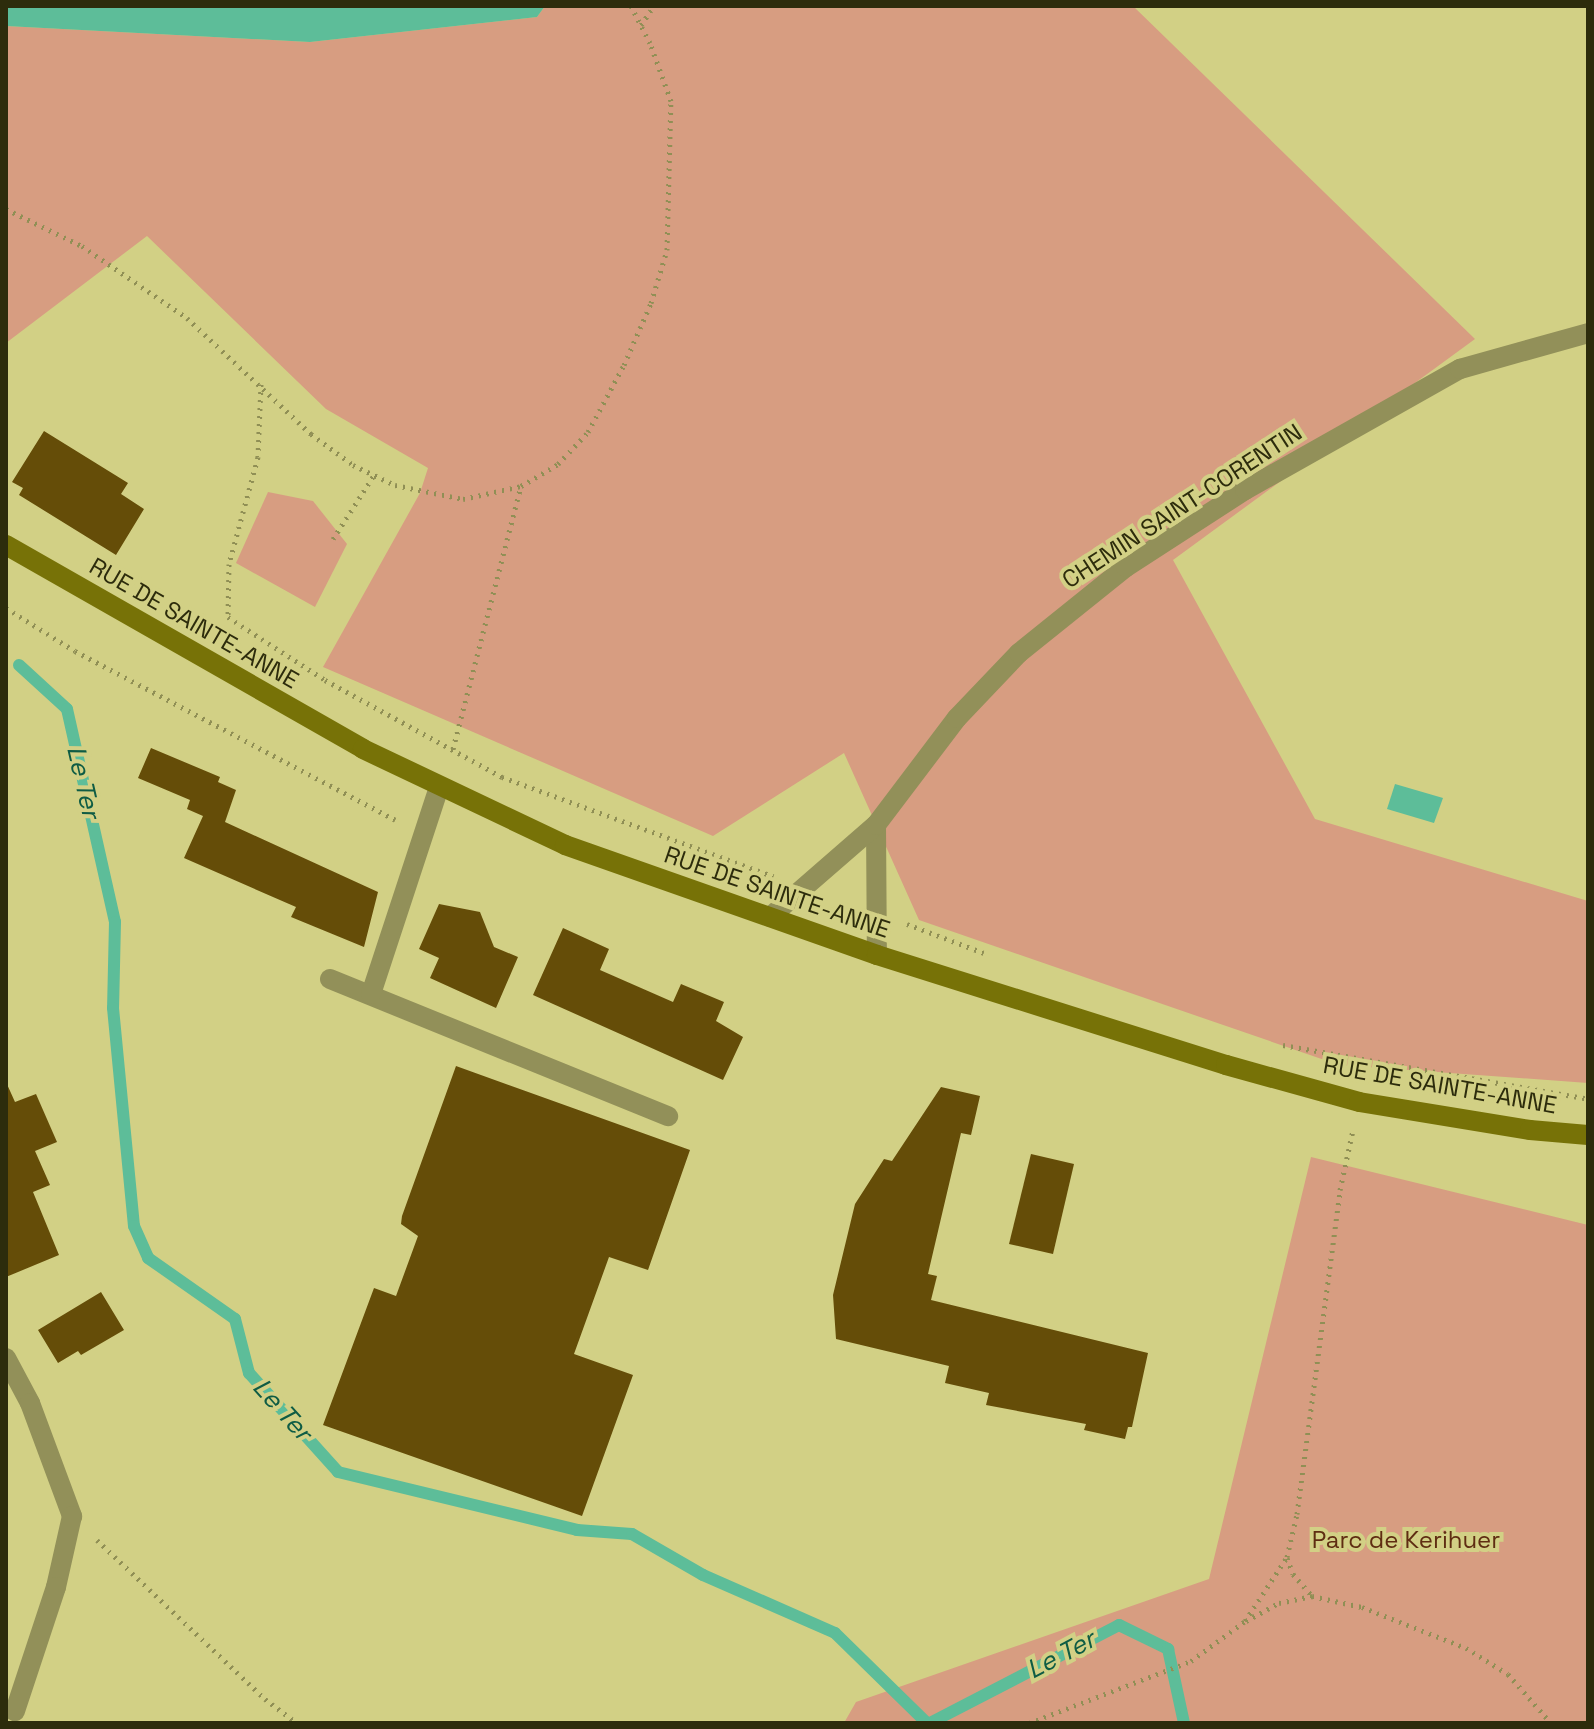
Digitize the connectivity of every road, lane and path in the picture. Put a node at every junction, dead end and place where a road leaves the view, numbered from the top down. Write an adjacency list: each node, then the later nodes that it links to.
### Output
1 (631, 6): 3 (path)
2 (654, 6): 3 (path)
3 (641, 25): 8 (path)
4 (6, 209): 6 (path)
5 (1588, 333): 14 (street, CHEMIN SAINT-CORENTIN)
6 (261, 384): 7 (path); 12 (path)
7 (374, 475): 8 (path); 9 (path)
8 (521, 486): 12 (path)
9 (333, 539)
10 (6, 545): 13 (street, RUE DE SAINTE-ANNE)
11 (6, 608): 15 (path)
12 (454, 747): 13 (path); 16 (path)
13 (439, 787): 15 (street); 18 (street, RUE DE SAINTE-ANNE)
14 (876, 825): 16 (street, CHEMIN SAINT-CORENTIN); 17 (street)
15 (421, 832): 22 (street)
16 (805, 888): 18 (street, CHEMIN SAINT-CORENTIN)
17 (877, 913): 19 (path); 20 (street)
18 (770, 917): 20 (street, RUE DE SAINTE-ANNE)
19 (985, 953)
20 (877, 955): 25 (street, RUE DE SAINTE-ANNE)
21 (330, 979): 22 (street)
22 (371, 994): 26 (street)
23 (1268, 1042): 24 (path)
24 (1588, 1099)
25 (1359, 1102): 27 (street, RUE DE SAINTE-ANNE); 30 (path)
26 (668, 1116)
27 (1588, 1135)
28 (6, 1358): 29 (street)
29 (72, 1516): 33 (street); 34 (path)
30 (1287, 1557): 31 (path); 32 (path)
31 (1312, 1596): 32 (path); 36 (path)
32 (1245, 1621): 35 (path)
33 (15, 1711)
34 (297, 1723)
35 (1029, 1723)
36 (1551, 1723)

